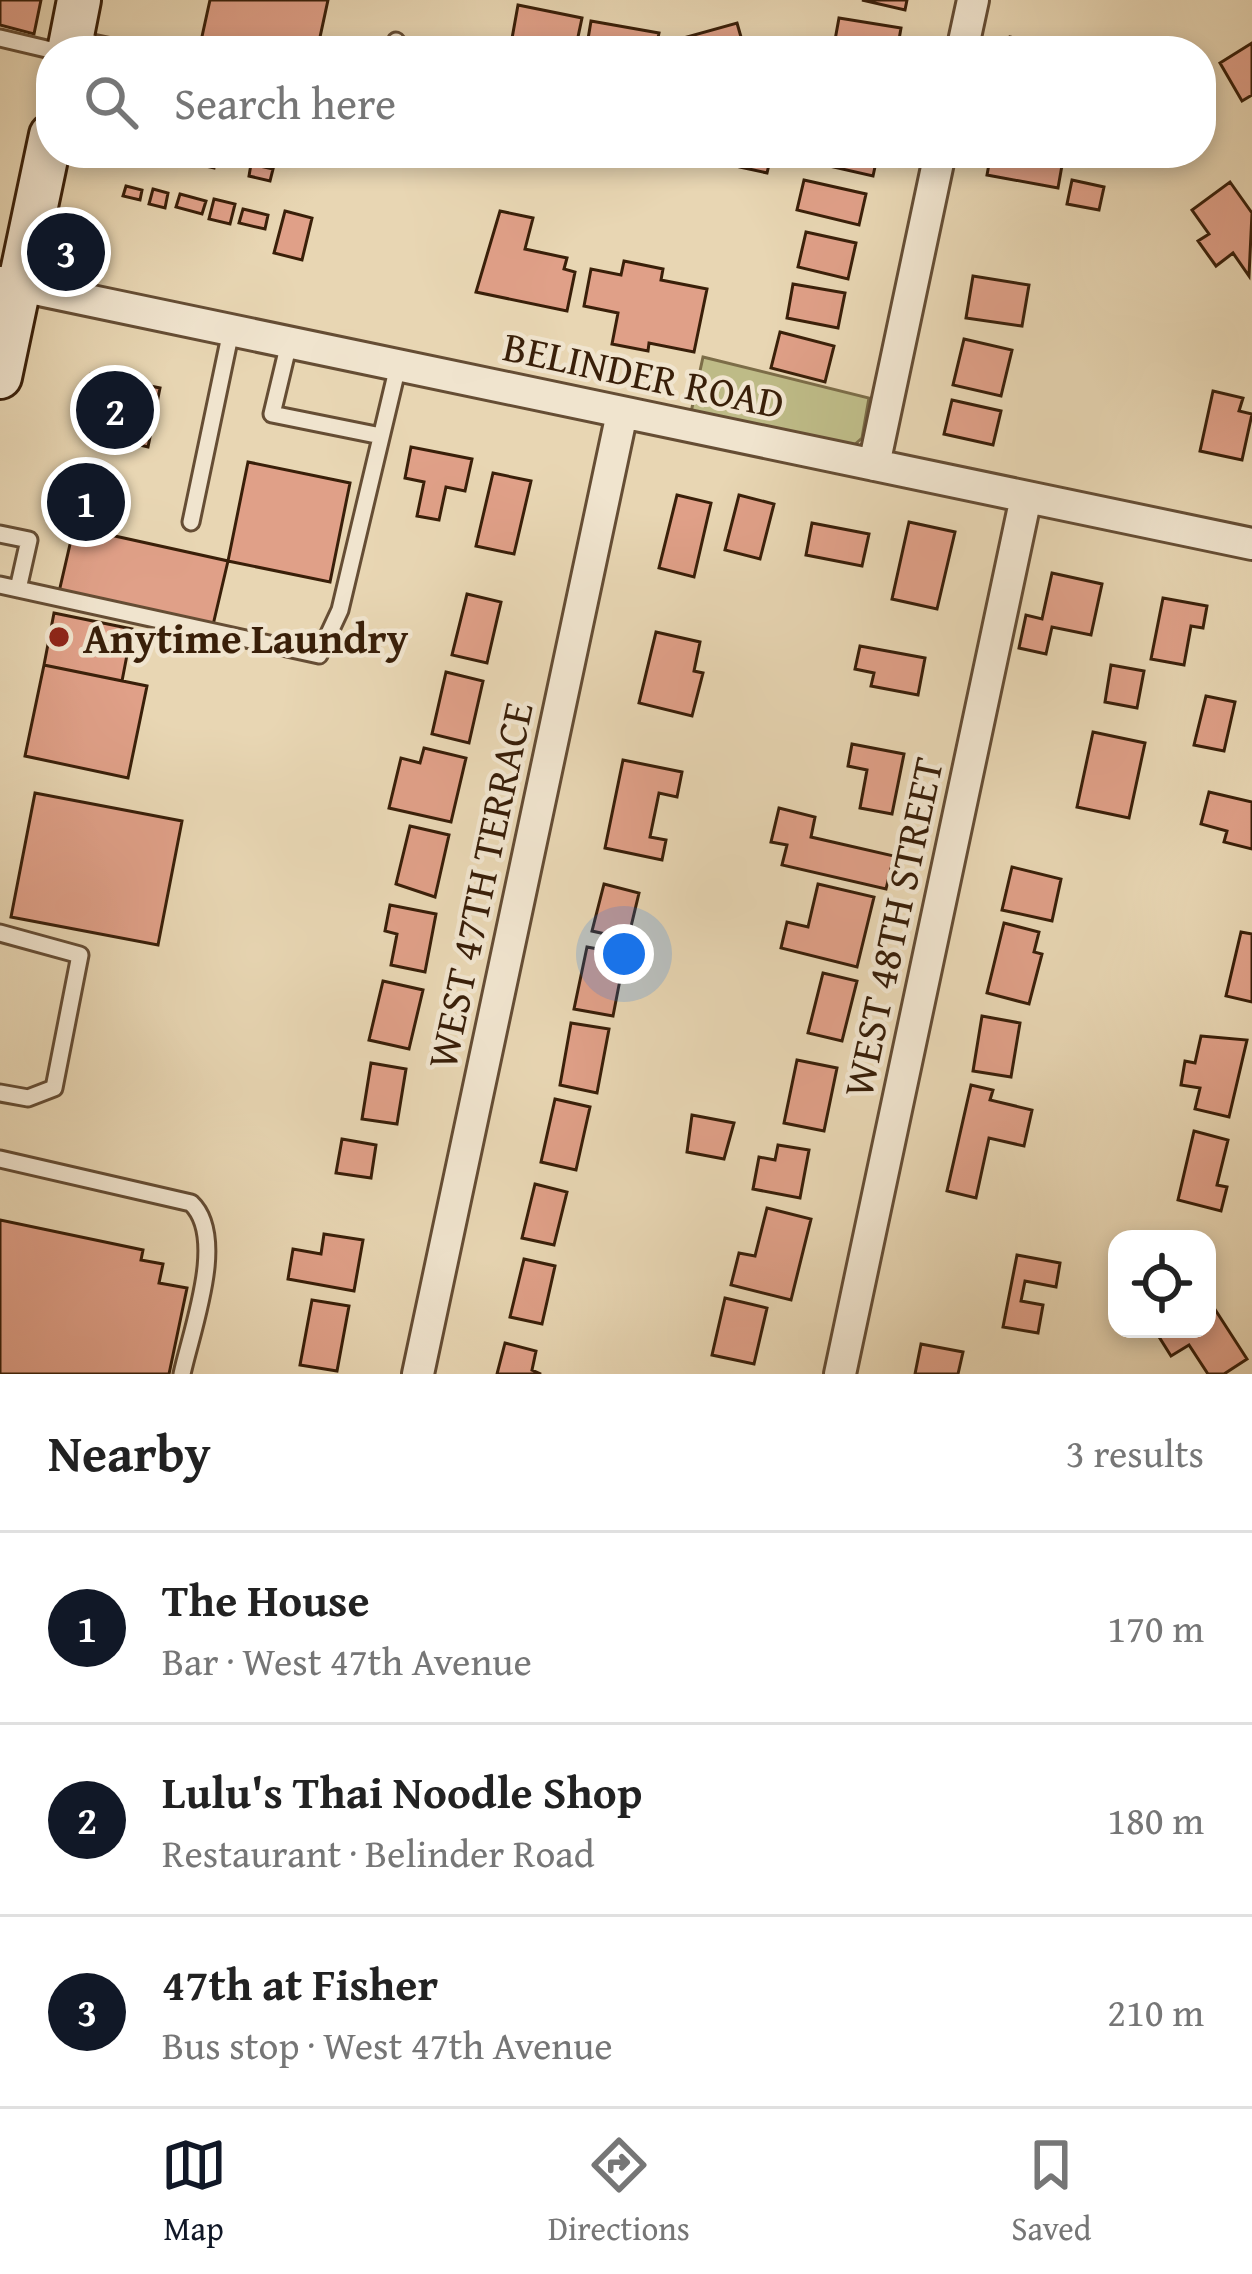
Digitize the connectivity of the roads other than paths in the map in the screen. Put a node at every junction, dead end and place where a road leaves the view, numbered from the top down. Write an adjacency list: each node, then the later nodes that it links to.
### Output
1 (973, 0): 3 (street)
2 (36, 36): 4 (lane)
3 (965, 36)
4 (0, 38)
5 (42, 168): 7 (street)
6 (937, 168): 14 (street)
7 (10, 284): 8 (street, BELINDER ROAD); 11 (street)
8 (231, 331): 9 (street, BELINDER ROAD); 16 (lane)
9 (289, 343): 10 (street, BELINDER ROAD); 13 (lane)
10 (398, 366): 12 (street, BELINDER ROAD); 13 (lane)
11 (0, 377)
12 (622, 413): 14 (street, BELINDER ROAD); 25 (street, WEST 47TH TERRACE)
13 (381, 436): 20 (lane)
14 (874, 465): 15 (street, BELINDER ROAD)
15 (1026, 496): 18 (street, BELINDER ROAD); 26 (street, WEST 48TH STREET)
16 (191, 522)
17 (0, 534): 20 (lane)
18 (1252, 544)
19 (0, 585): 20 (lane)
20 (18, 589)
21 (0, 933): 22 (lane)
22 (0, 1093)
23 (0, 1160): 24 (lane)
24 (182, 1374)
25 (418, 1374)
26 (840, 1374)

